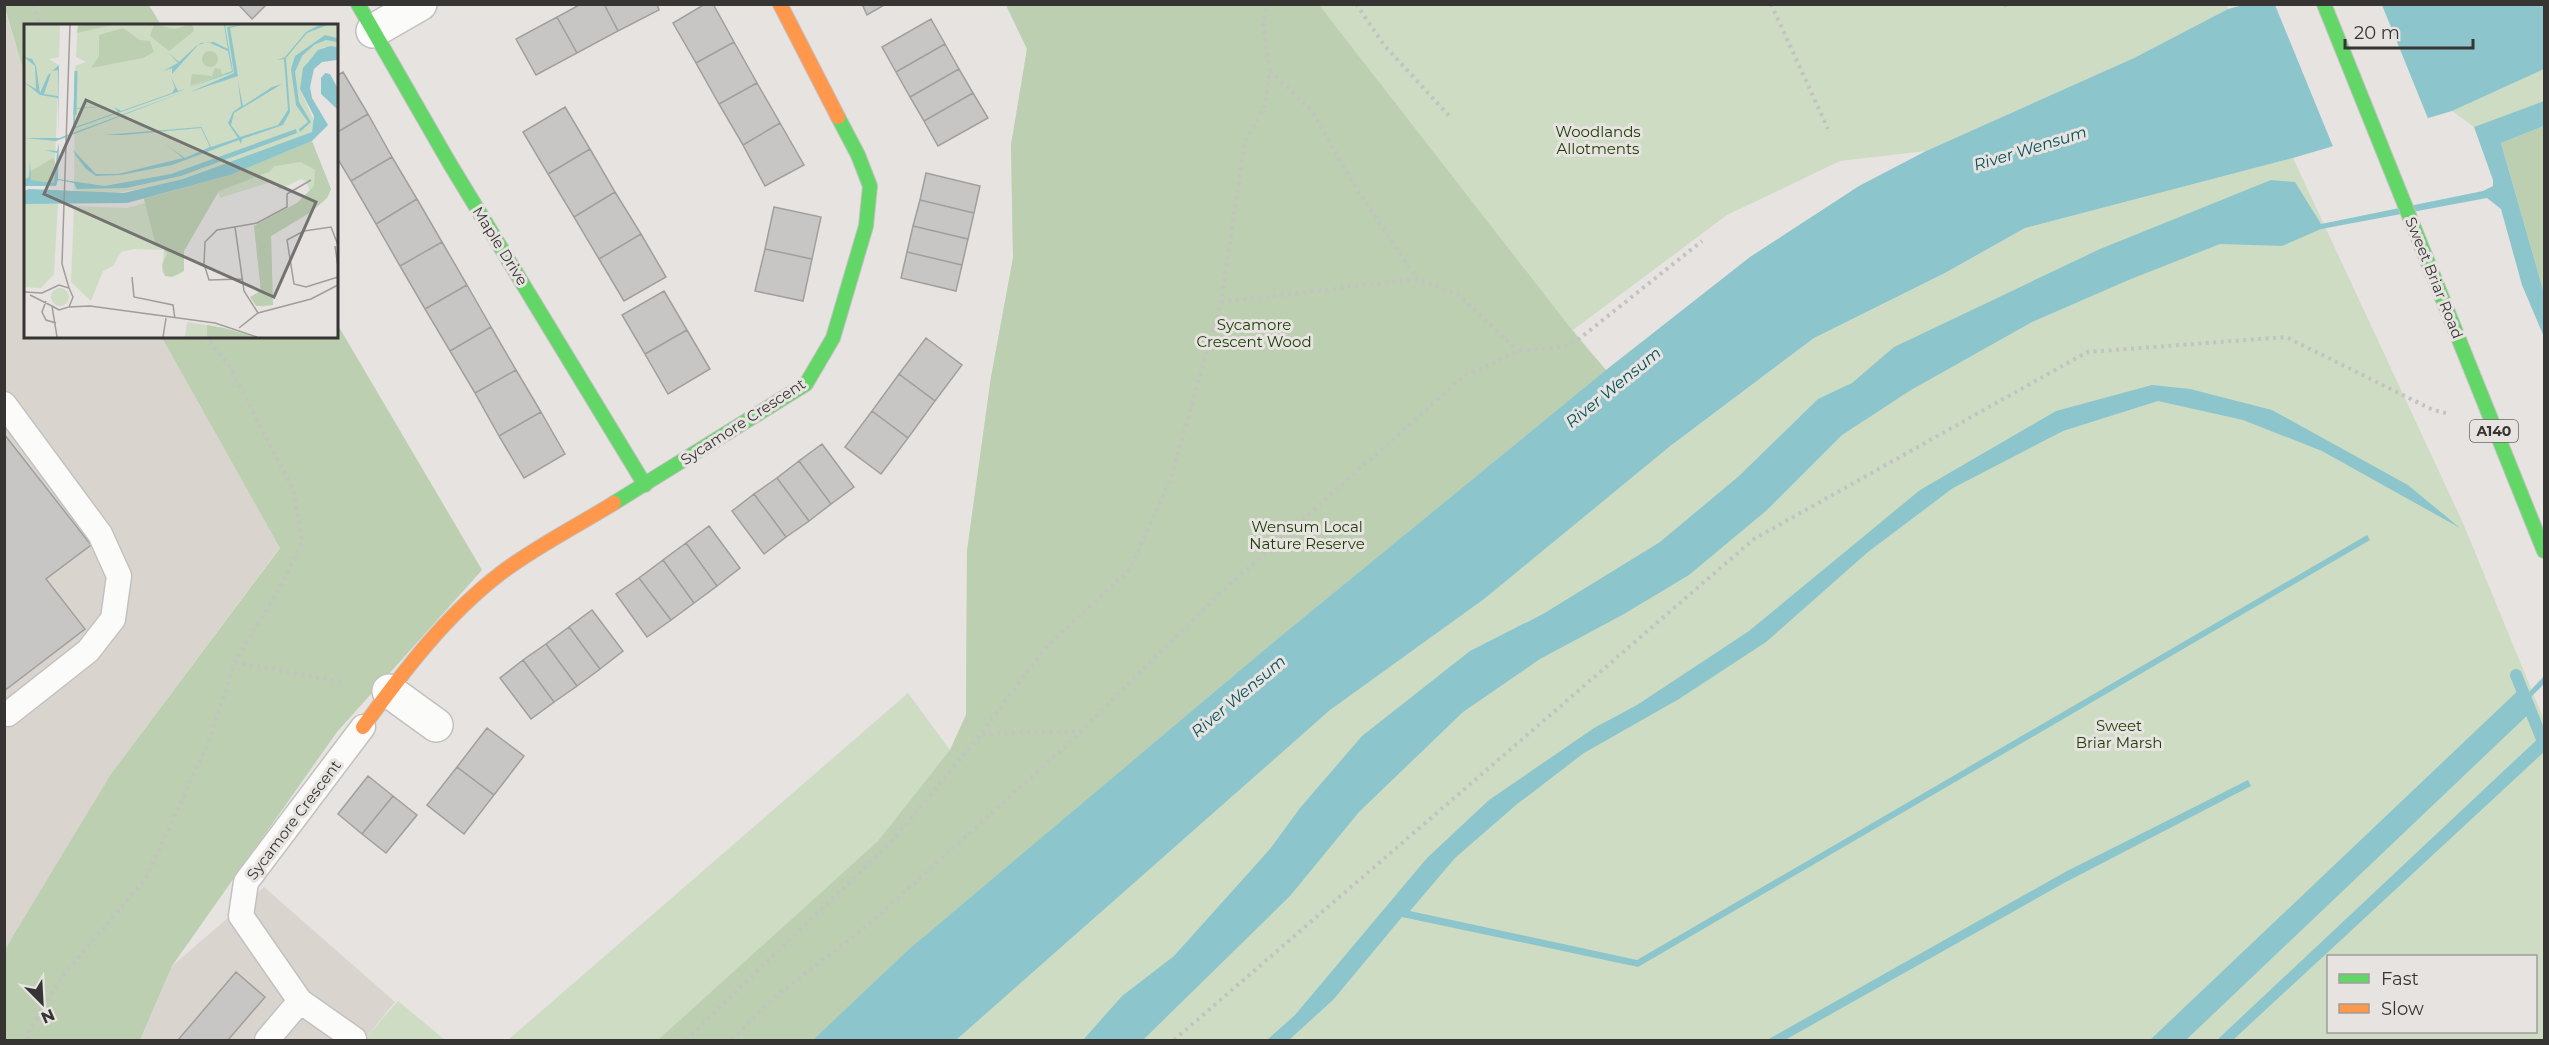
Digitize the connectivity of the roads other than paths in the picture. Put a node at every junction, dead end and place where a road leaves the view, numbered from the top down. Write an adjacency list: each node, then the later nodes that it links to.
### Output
1 (420, 4): 4 (street)
2 (780, 4): 6 (main road, Sycamore Crescent)
3 (2324, 4): 7 (main road, Sweet Briar Road / A140)
4 (365, 18): 6 (main road, Maple Drive)
5 (4, 404): 9 (lane)
6 (645, 485): 8 (main road, Sycamore Crescent)
7 (2544, 551)
8 (389, 692): 10 (street); 11 (main road, Sycamore Crescent)
9 (8, 714)
10 (436, 725)
11 (363, 727): 12 (lane, Sycamore Crescent)
12 (300, 1001): 13 (lane); 14 (lane)
13 (354, 1039)
14 (267, 1041)

